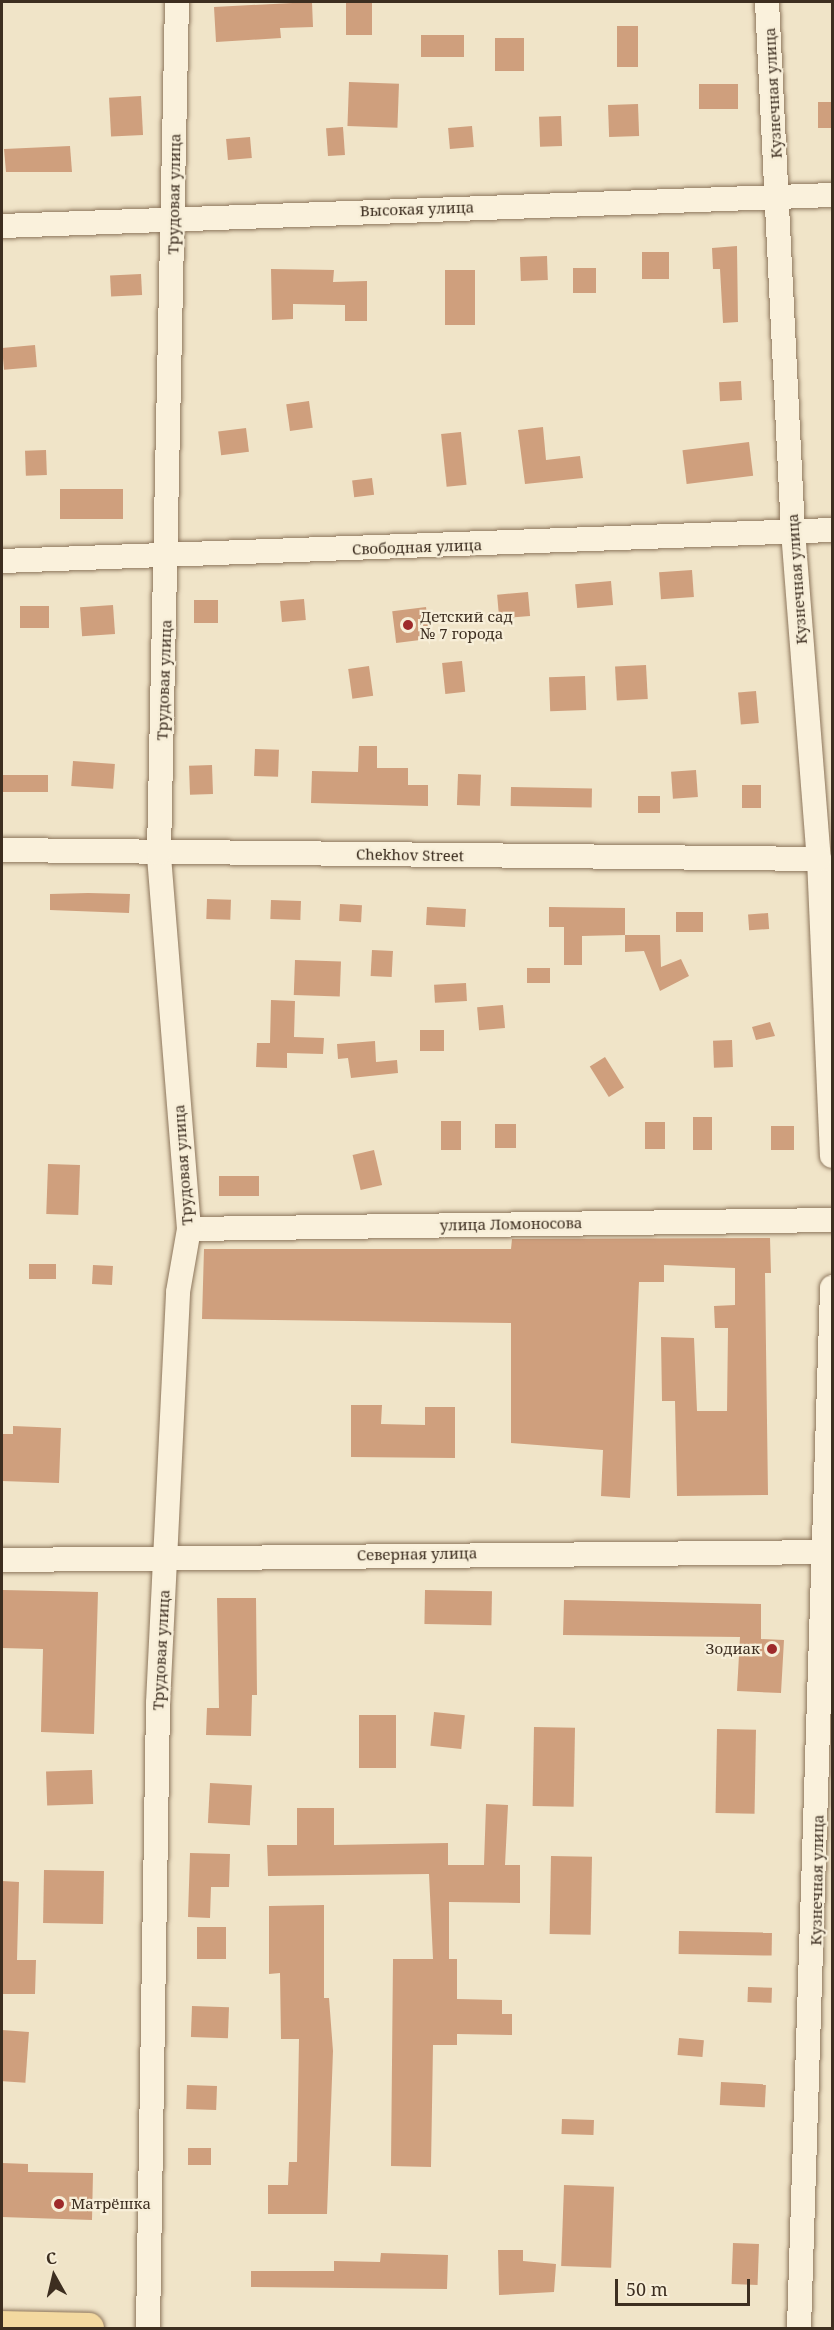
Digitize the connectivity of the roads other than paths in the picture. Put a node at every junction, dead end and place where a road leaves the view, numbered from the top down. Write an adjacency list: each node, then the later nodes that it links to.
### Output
1 (177, 2): 5 (street, Трудовая улица)
2 (767, 2): 4 (street, Кузнечная улица)
3 (832, 195): 4 (street, Высокая улица)
4 (779, 197): 5 (street, Высокая улица); 8 (street, Кузнечная улица)
5 (174, 218): 6 (street, Высокая улица); 9 (street, Трудовая улица)
6 (2, 226)
7 (832, 530): 8 (street, Свободная улица)
8 (792, 531): 9 (street, Свободная улица); 13 (street, Кузнечная улица)
9 (168, 557): 10 (street, Свободная улица); 12 (street, Трудовая улица)
10 (2, 561)
11 (2, 850): 12 (street, Chekhov Street)
12 (159, 853): 13 (street, Chekhov Street); 17 (street, Трудовая улица)
13 (819, 859): 14 (street, Кузнечная улица)
14 (826, 903): 15 (street, Кузнечная улица)
15 (832, 1156)
16 (832, 1220): 17 (street, улица Ломоносова)
17 (189, 1229): 20 (street, Трудовая улица)
18 (832, 1288): 19 (street, Кузнечная улица)
19 (827, 1552): 20 (street, Северная улица); 22 (street, Кузнечная улица)
20 (165, 1558): 21 (street, Северная улица); 25 (street, Трудовая улица)
21 (2, 1560)
22 (824, 1953): 26 (street, Кузнечная улица)
23 (2, 2326): 24 (main road)
24 (89, 2328)
25 (148, 2328)
26 (799, 2328)

